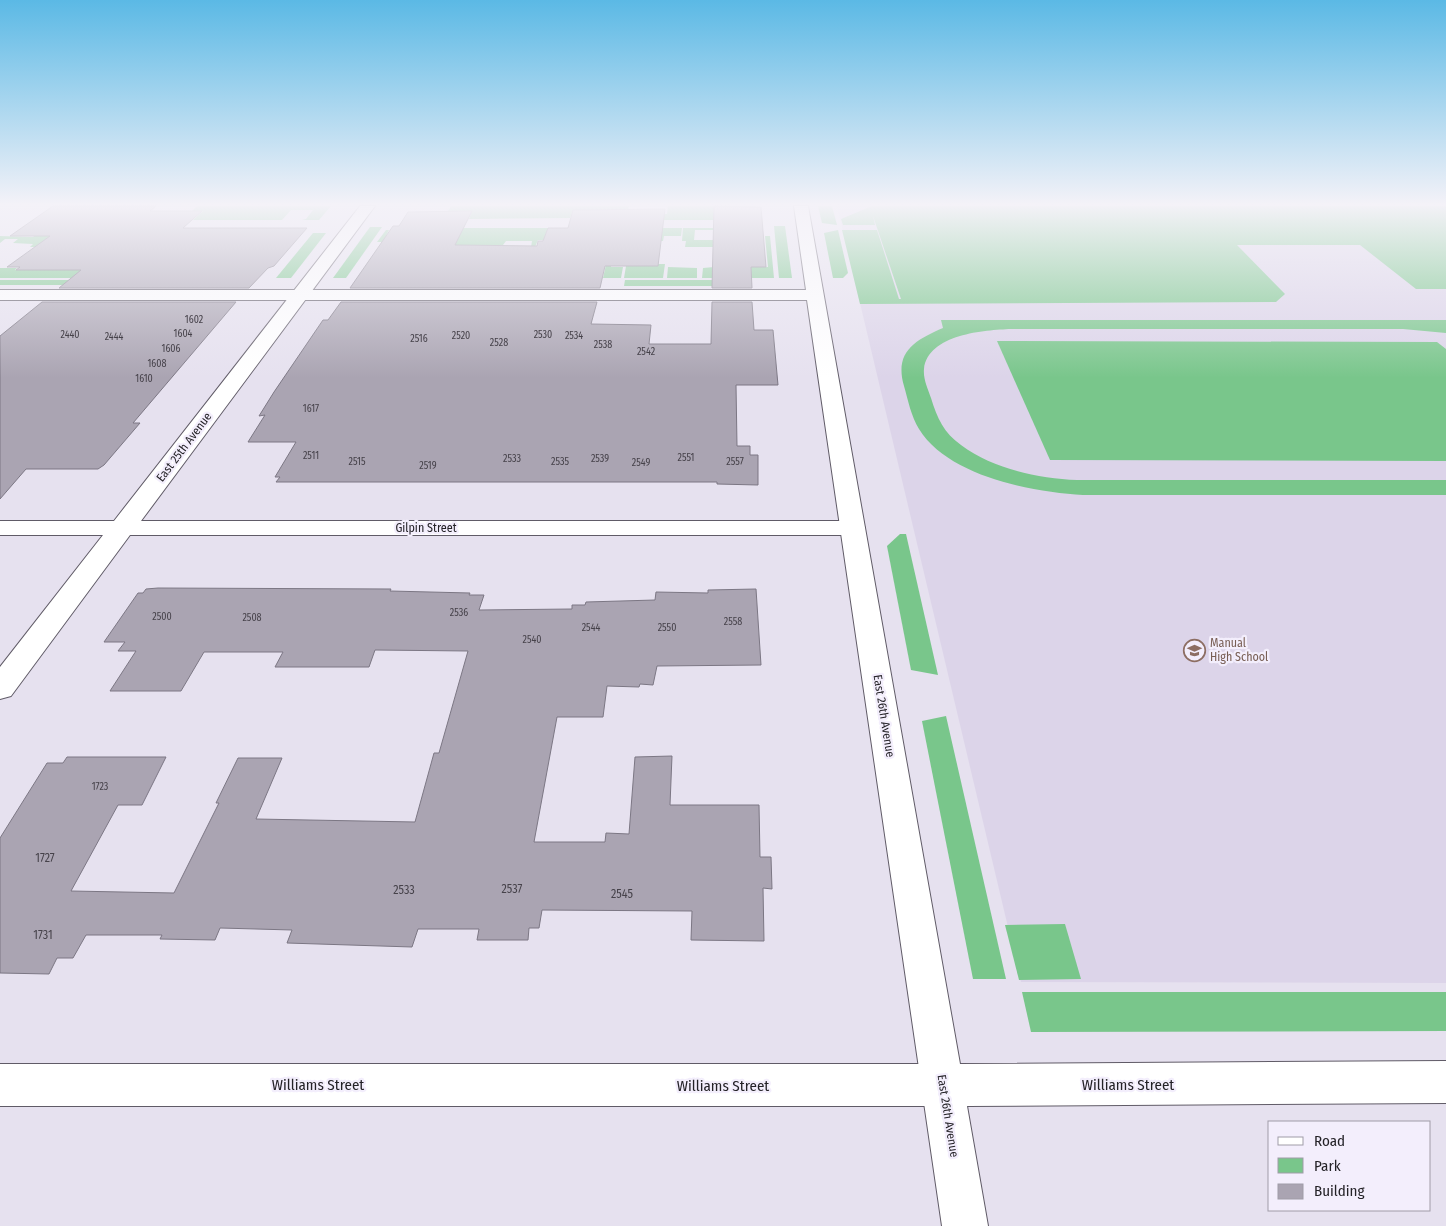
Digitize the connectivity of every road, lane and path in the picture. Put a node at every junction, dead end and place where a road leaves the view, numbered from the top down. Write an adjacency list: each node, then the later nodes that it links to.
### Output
1 (324, 263): 4 (street, East 25th Avenue)
2 (810, 263): 5 (street, East 26th Avenue)
3 (0, 295): 4 (street)
4 (300, 295): 5 (street); 7 (street, East 25th Avenue)
5 (815, 295): 8 (street, East 26th Avenue)
6 (0, 528): 7 (street, Gilpin Street)
7 (122, 528): 8 (street, Gilpin Street); 9 (street, East 25th Avenue)
8 (853, 528): 12 (street, East 26th Avenue)
9 (0, 688)
10 (1446, 1082): 12 (street, Williams Street)
11 (0, 1085): 12 (street, Williams Street)
12 (943, 1085): 13 (street, East 26th Avenue)
13 (965, 1226)

